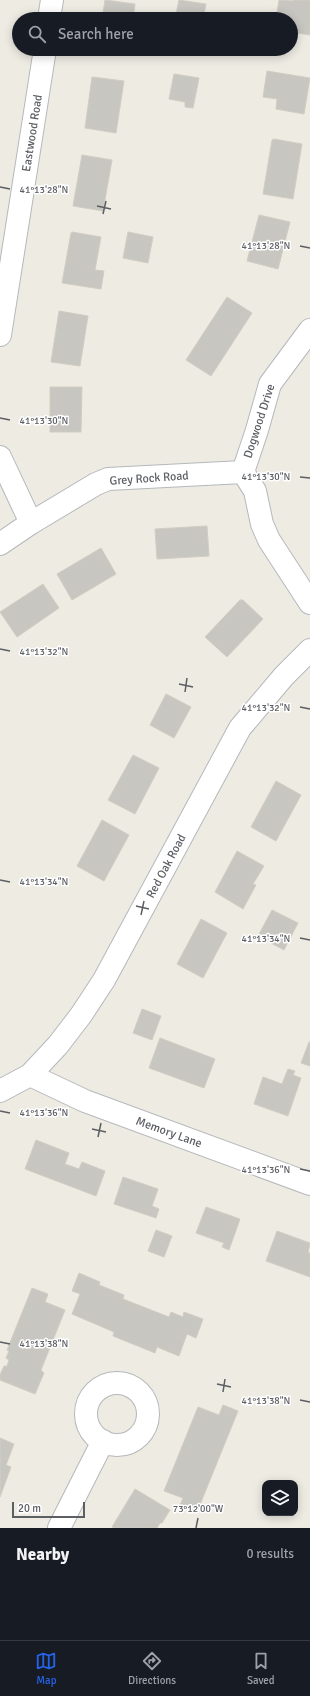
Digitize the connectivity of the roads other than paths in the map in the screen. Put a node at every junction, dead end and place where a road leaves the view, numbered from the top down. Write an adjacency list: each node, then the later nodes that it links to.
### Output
1 (52, 0): 2 (street)
2 (50, 12)
3 (44, 56): 5 (street, Eastwood Road)
4 (310, 330): 7 (street, Dogwood Drive)
5 (0, 335)
6 (0, 457): 8 (street)
7 (243, 472): 8 (street, Grey Rock Road); 10 (street, Dogwood Drive)
8 (31, 523): 9 (street, Grey Rock Road)
9 (0, 544)
10 (310, 603)
11 (310, 650): 12 (street, Red Oak Road)
12 (30, 1076): 13 (street, Red Oak Road); 14 (street, Memory Lane)
13 (0, 1091)
14 (310, 1184)
15 (103, 1441): 16 (street)
16 (59, 1528)

